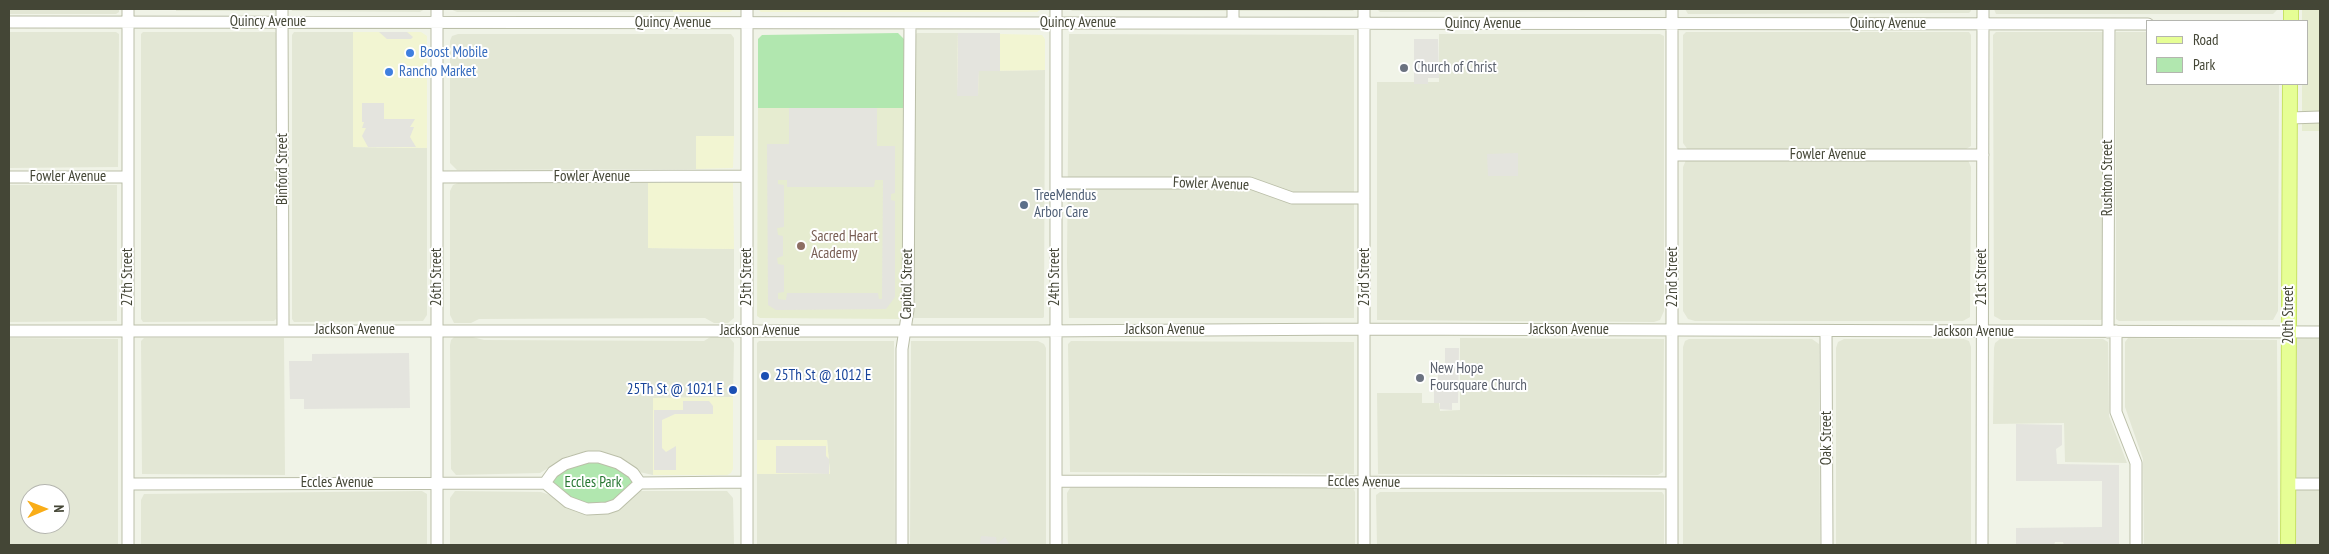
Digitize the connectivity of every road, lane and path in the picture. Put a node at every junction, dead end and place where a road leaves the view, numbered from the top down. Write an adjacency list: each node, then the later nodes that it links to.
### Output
1 (128, 9): 11 (street, 27th Street)
2 (282, 9): 13 (street, Binford Street)
3 (438, 9): 12 (street, 26th Street)
4 (747, 9): 14 (street, 25th Street)
5 (1056, 9): 16 (street, 24th Street)
6 (1233, 9): 17 (street)
7 (1364, 9): 18 (street, 23rd Street)
8 (1672, 9): 19 (street, 22nd Street)
9 (1983, 9): 20 (street, 21st Street)
10 (9, 22): 11 (street, Quincy Avenue)
11 (128, 22): 13 (street, Quincy Avenue); 31 (street, 27th Street)
12 (438, 22): 13 (street, Quincy Avenue); 14 (street, Quincy Avenue); 29 (street, 26th Street)
13 (282, 23): 37 (street, Binford Street)
14 (747, 23): 15 (street, Quincy Avenue); 28 (street, 25th Street)
15 (910, 23): 16 (street, Quincy Avenue); 41 (street, Capitol Street)
16 (1056, 24): 17 (street, Quincy Avenue); 32 (street, 24th Street)
17 (1233, 24): 18 (street, Quincy Avenue)
18 (1364, 24): 19 (street, Quincy Avenue); 33 (street, 23rd Street)
19 (1672, 24): 20 (street, Quincy Avenue); 26 (street, 22nd Street)
20 (1983, 24): 21 (street, Quincy Avenue); 27 (street, 21st Street)
21 (2109, 24): 22 (street, Quincy Avenue); 45 (street, Rushton Street)
22 (2146, 24)
23 (2290, 85): 25 (main road, 20th Street)
24 (2320, 117): 25 (street)
25 (2290, 118): 46 (main road, 20th Street)
26 (1672, 155): 27 (street, Fowler Avenue); 38 (street, 22nd Street)
27 (1983, 155): 44 (street, 21st Street)
28 (747, 176): 29 (street, Fowler Avenue); 40 (street, 25th Street)
29 (437, 177): 34 (street, 26th Street)
30 (9, 178): 31 (street, Fowler Avenue)
31 (128, 178): 36 (street, 27th Street)
32 (1056, 182): 33 (street, Fowler Avenue); 42 (street, 24th Street)
33 (1364, 198): 35 (street, 23rd Street)
34 (437, 329): 37 (street, Jackson Avenue); 40 (street, Jackson Avenue); 50 (street, 26th Street)
35 (1365, 329): 38 (street, Jackson Avenue); 42 (street, Jackson Avenue); 53 (street, 23rd Street)
36 (128, 330): 37 (street, Jackson Avenue); 39 (street, Jackson Avenue); 55 (street, 27th Street)
37 (283, 330)
38 (1673, 330): 43 (street, Jackson Avenue); 54 (street, 22nd Street)
39 (9, 331)
40 (747, 331): 41 (street, Jackson Avenue); 49 (street, 25th Street)
41 (906, 331): 42 (street, Jackson Avenue); 60 (street, Capitol Street)
42 (1055, 331): 48 (street, 24th Street)
43 (1826, 331): 44 (street, Jackson Avenue); 64 (street, Oak Street)
44 (1982, 332): 45 (street, Jackson Avenue); 65 (street, 21st Street)
45 (2112, 332): 46 (street, Jackson Avenue); 66 (street, Rushton Street)
46 (2289, 332): 47 (street, Jackson Avenue); 56 (main road, 20th Street)
47 (2320, 332)
48 (1056, 481): 53 (street, Eccles Avenue); 61 (street, 24th Street)
49 (747, 482): 52 (street); 59 (street, 25th Street)
50 (437, 483): 51 (street, Eccles Avenue); 55 (street, Eccles Avenue); 58 (street, 26th Street)
51 (546, 483): 52 (street); 52 (street)
52 (640, 483)
53 (1364, 483): 54 (street, Eccles Avenue); 62 (street, 23rd Street)
54 (1672, 483): 63 (street, 22nd Street)
55 (128, 484): 57 (street, 27th Street)
56 (2305, 484): 67 (main road, 20th Street)
57 (128, 545)
58 (438, 545)
59 (747, 545)
60 (902, 545)
61 (1056, 545)
62 (1364, 545)
63 (1672, 545)
64 (1827, 545)
65 (1982, 545)
66 (2136, 545)
67 (2288, 545)

